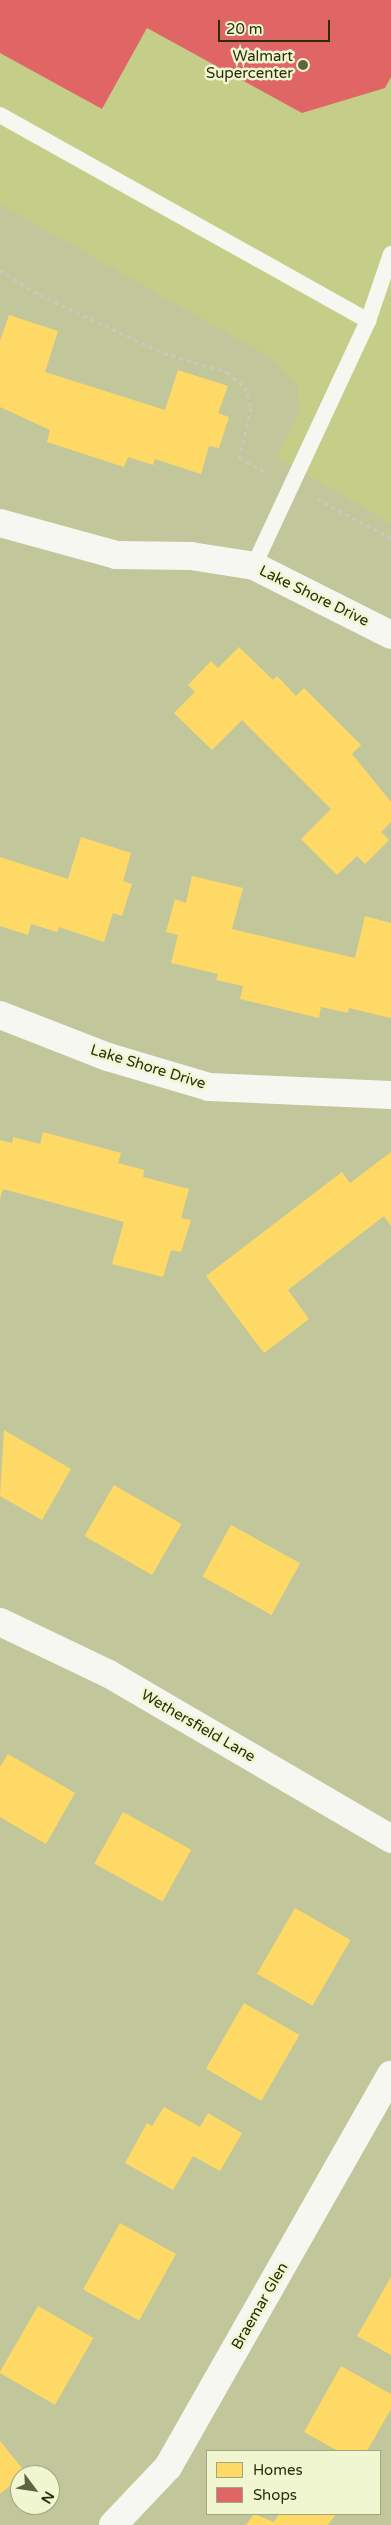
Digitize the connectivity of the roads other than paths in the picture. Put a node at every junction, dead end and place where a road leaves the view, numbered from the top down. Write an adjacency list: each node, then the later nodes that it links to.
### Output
1 (0, 115): 3 (lane)
2 (391, 254): 3 (lane)
3 (368, 321): 5 (lane)
4 (0, 523): 5 (street, Lake Shore Drive)
5 (254, 566): 6 (street, Lake Shore Drive)
6 (391, 635)
7 (0, 1015): 8 (street, Lake Shore Drive)
8 (391, 1095)
9 (0, 1622): 10 (street, Wethersfield Lane)
10 (391, 1839)
11 (391, 2074): 12 (street, Braemar Glen)
12 (113, 2525)

